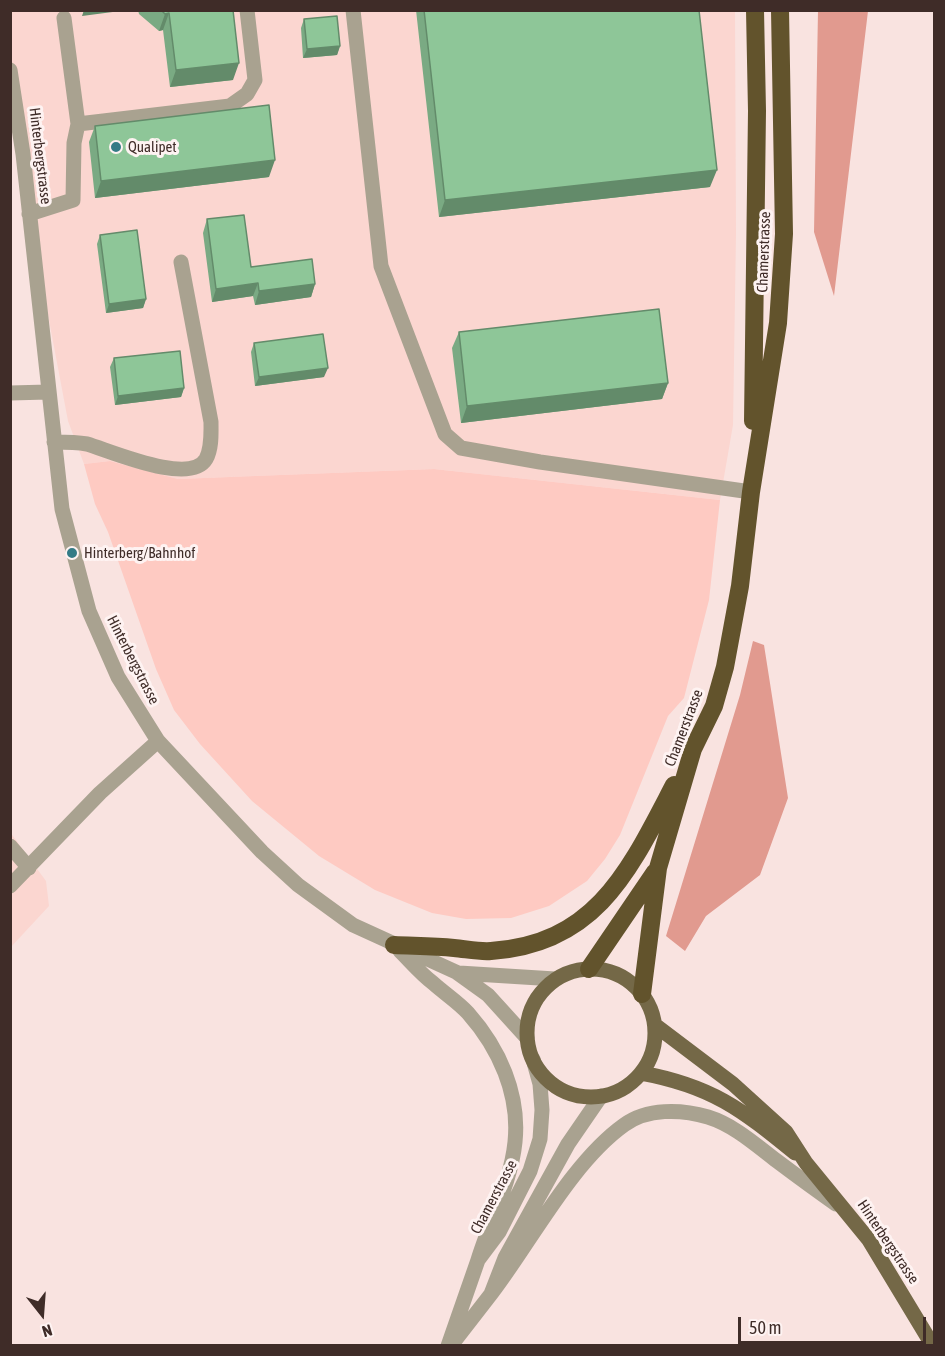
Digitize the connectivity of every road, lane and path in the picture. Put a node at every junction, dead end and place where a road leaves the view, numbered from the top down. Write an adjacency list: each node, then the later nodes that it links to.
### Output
1 (247, 10): 7 (street)
2 (352, 10): 13 (street)
3 (755, 10): 13 (highway, Chamerstrasse)
4 (780, 10): 13 (highway, Chamerstrasse)
5 (64, 18): 7 (street)
6 (10, 70): 8 (street, Hinterbergstrasse)
7 (78, 124): 8 (street)
8 (29, 214): 10 (street, Hinterbergstrasse)
9 (181, 262): 12 (street)
10 (48, 392): 11 (street); 12 (street, Hinterbergstrasse)
11 (10, 393)
12 (54, 442): 14 (street, Hinterbergstrasse)
13 (751, 492): 15 (highway, Chamerstrasse)
14 (158, 741): 17 (street); 20 (street, Hinterbergstrasse)
15 (693, 749): 18 (highway, Chamerstrasse); 20 (highway)
16 (10, 846): 17 (street)
17 (29, 868): 19 (street)
18 (658, 868): 21 (highway, Chamerstrasse); 24 (highway, Chamerstrasse)
19 (10, 886)
20 (394, 945): 22 (street, Hinterbergstrasse); 32 (street)
21 (589, 969): 23 (main road); 24 (main road)
22 (456, 972): 23 (street, Hinterbergstrasse); 26 (street, Hinterbergstrasse)
23 (555, 980): 26 (main road)
24 (642, 994): 25 (main road)
25 (655, 1025): 28 (main road); 30 (main road, Hinterbergstrasse)
26 (527, 1038): 27 (main road)
27 (533, 1059): 29 (main road); 32 (street, Chamerstrasse)
28 (641, 1073): 29 (main road); 30 (main road, Hinterbergstrasse)
29 (601, 1096): 33 (street, Chamerstrasse)
30 (806, 1163): 31 (main road, Hinterbergstrasse)
31 (853, 1217): 33 (street); 35 (main road, Hinterbergstrasse)
32 (478, 1260): 34 (street, Chamerstrasse)
33 (490, 1294): 34 (street, Chamerstrasse)
34 (450, 1346)
35 (933, 1346)

